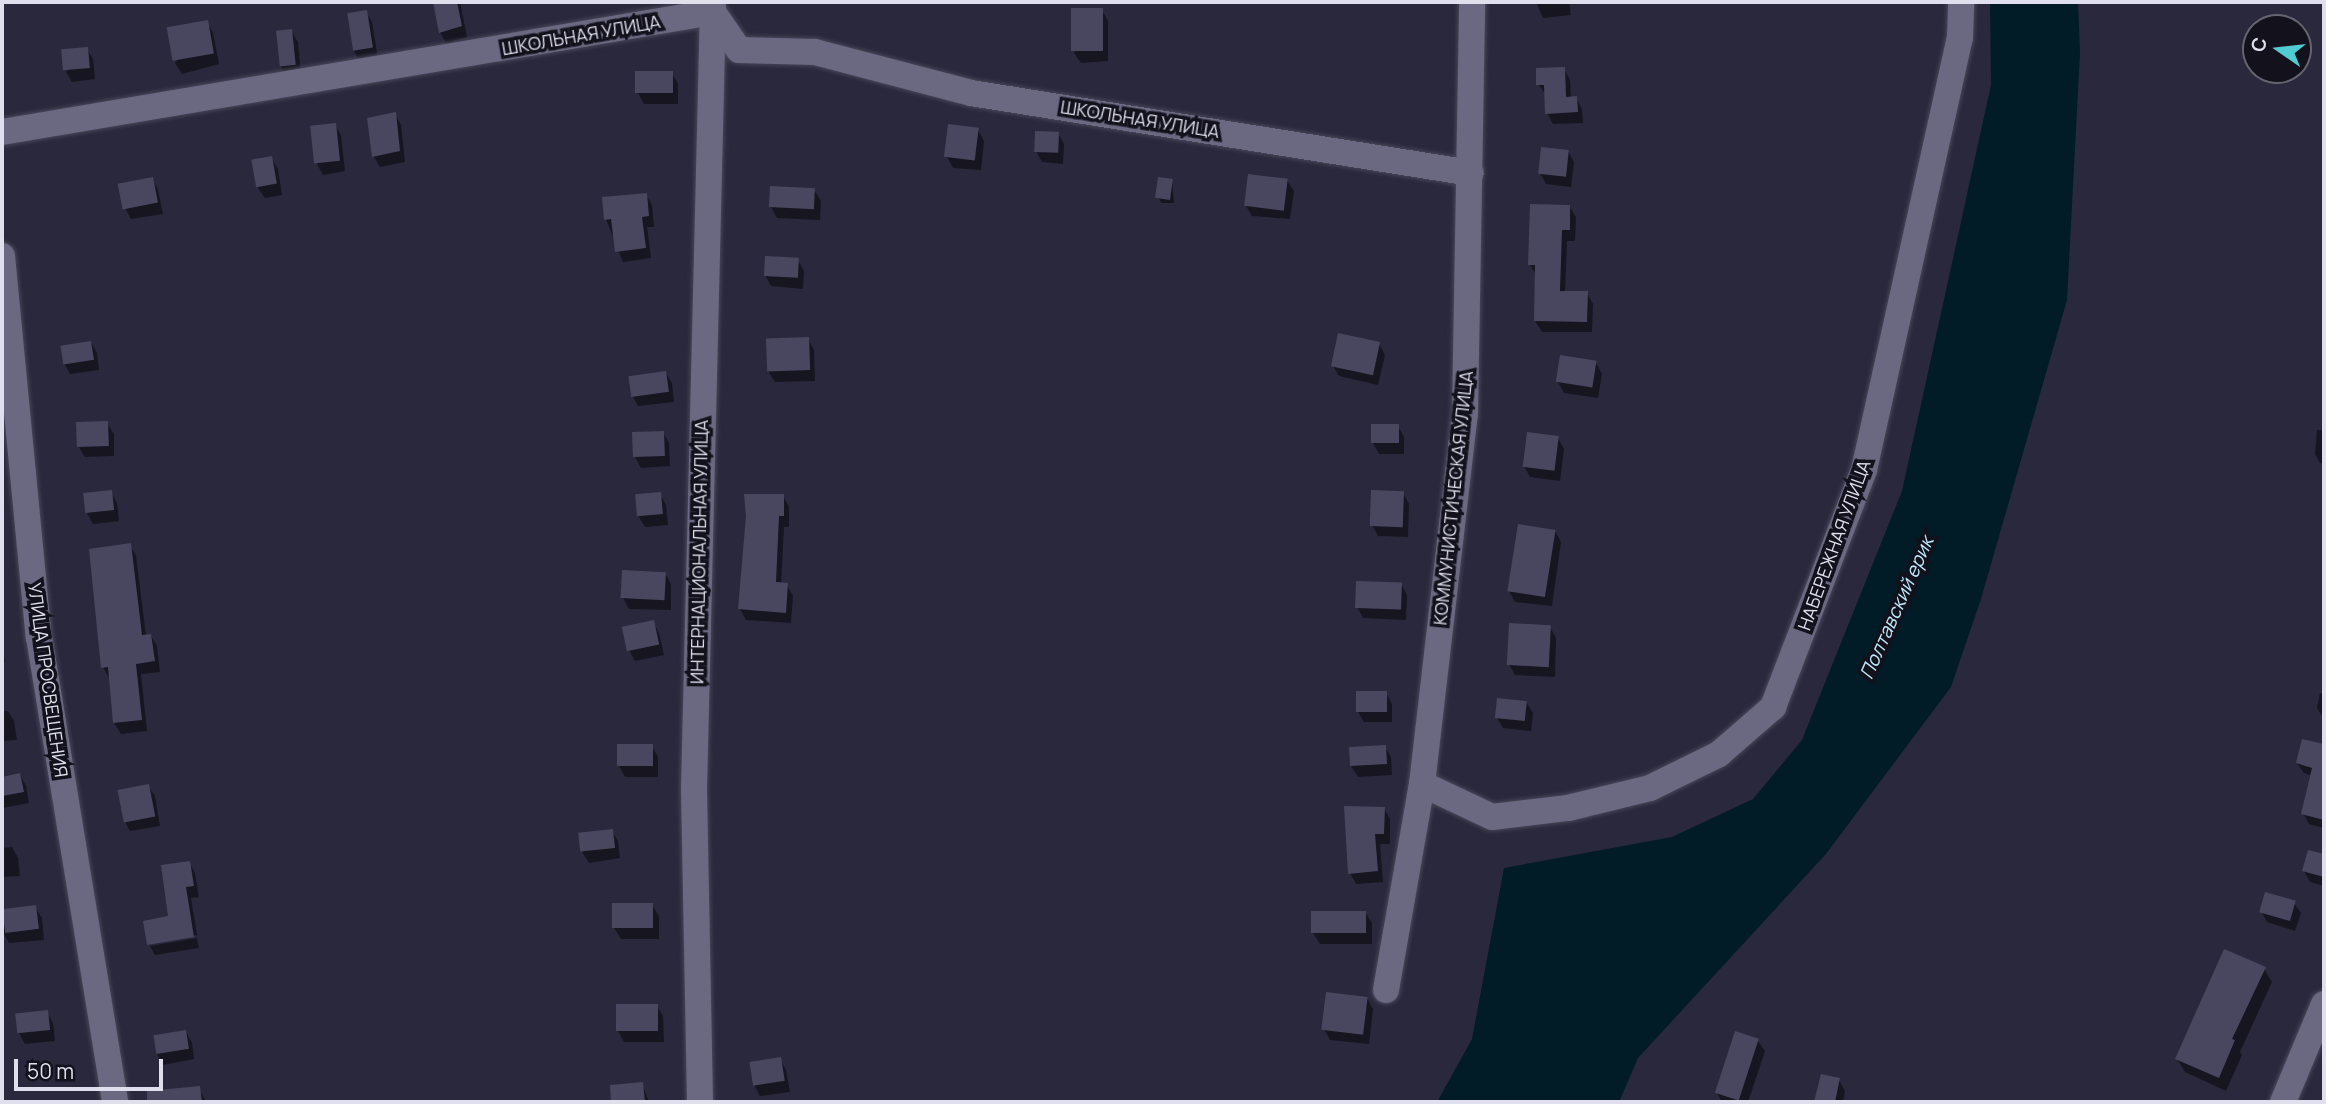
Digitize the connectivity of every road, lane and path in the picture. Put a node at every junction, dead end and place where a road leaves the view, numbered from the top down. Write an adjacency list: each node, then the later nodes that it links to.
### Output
1 (1472, 2): 5 (street, КОММУНИСТИЧЕСКАЯ УЛИЦА)
2 (1961, 2): 7 (street, НАБЕРЕЖНАЯ УЛИЦА)
3 (713, 7): 4 (street, ШКОЛЬНАЯ УЛИЦА); 5 (street, ШКОЛЬНАЯ УЛИЦА); 11 (street, ИНТЕРНАЦИОНАЛЬНАЯ УЛИЦА)
4 (2, 132)
5 (1471, 173): 7 (street, КОММУНИСТИЧЕСКАЯ УЛИЦА)
6 (2, 256): 10 (street, УЛИЦА ПРОСВЕЩЕНИЯ)
7 (1422, 784): 8 (street, КОММУНИСТИЧЕСКАЯ УЛИЦА)
8 (1386, 990)
9 (2324, 1004): 12 (street)
10 (115, 1102)
11 (700, 1102)
12 (2283, 1102)

